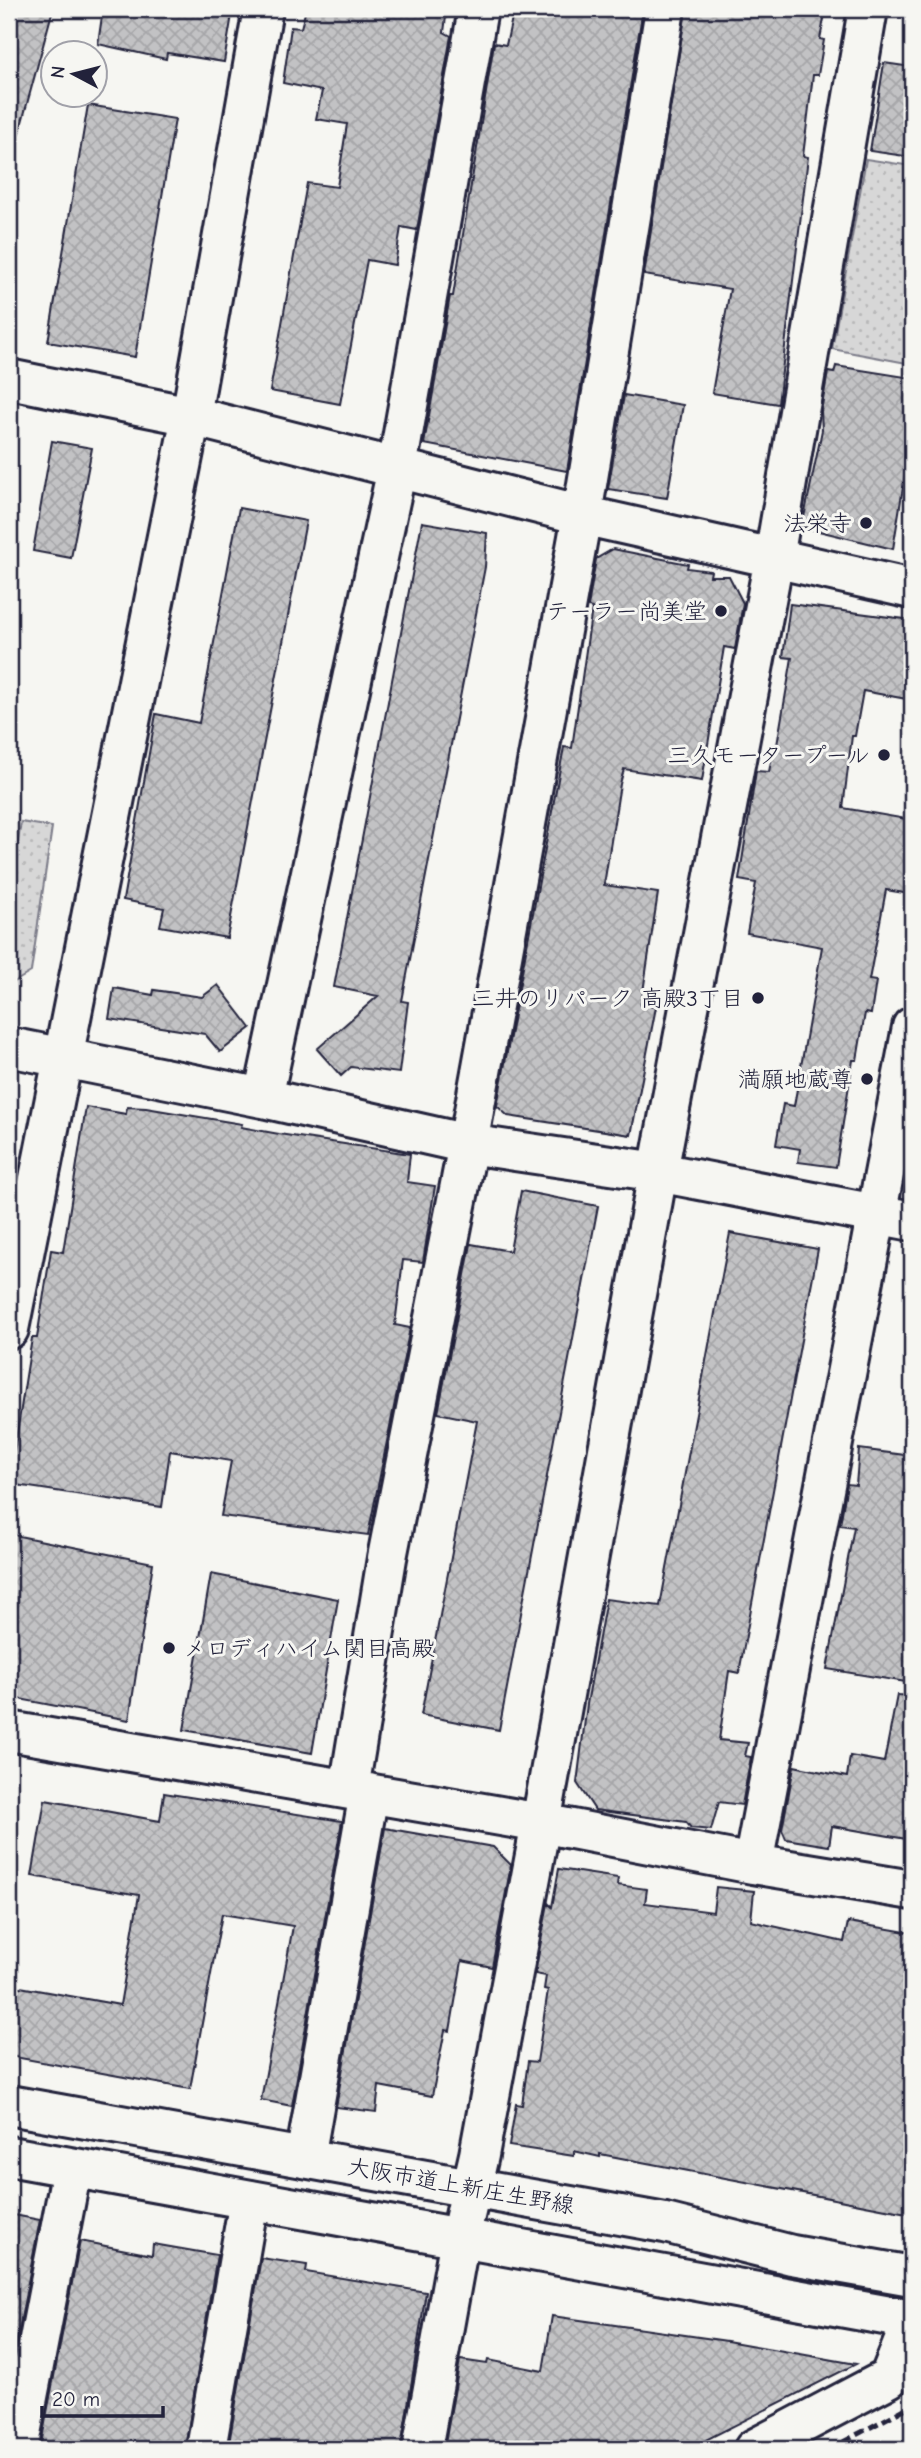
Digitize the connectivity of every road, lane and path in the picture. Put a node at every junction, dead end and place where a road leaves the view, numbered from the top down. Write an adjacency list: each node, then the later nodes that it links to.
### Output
1 (263, 9): 6 (street)
2 (478, 9): 7 (street)
3 (665, 9): 8 (street)
4 (868, 9): 9 (street)
5 (9, 379): 6 (street)
6 (191, 416): 7 (street); 13 (street)
7 (397, 468): 8 (street); 14 (street)
8 (582, 515): 9 (street); 15 (street)
9 (774, 558): 10 (street); 16 (street)
10 (912, 589)
11 (912, 1027): 17 (street)
12 (9, 1047): 13 (street)
13 (64, 1058): 14 (street); 18 (street)
14 (263, 1098): 15 (street)
15 (468, 1144): 16 (street); 20 (street)
16 (658, 1172): 17 (street); 21 (street)
17 (895, 1219): 22 (street)
18 (9, 1329)
19 (9, 1731): 20 (street)
20 (359, 1791): 21 (street); 26 (street)
21 (541, 1823): 22 (street); 28 (street)
22 (753, 1864): 23 (street)
23 (912, 1890)
24 (9, 2105): 26 (street, 大阪市道上新庄生野線)
25 (9, 2156): 27 (street)
26 (305, 2158): 28 (street, 大阪市道上新庄生野線)
27 (72, 2168): 29 (street); 33 (street)
28 (472, 2188): 30 (street); 31 (street, 大阪市道上新庄生野線)
29 (249, 2200): 30 (street); 34 (street)
30 (460, 2238): 32 (street); 35 (street)
31 (912, 2276)
32 (912, 2321): 36 (street)
33 (18, 2449)
34 (206, 2449)
35 (422, 2449)
36 (754, 2449)

